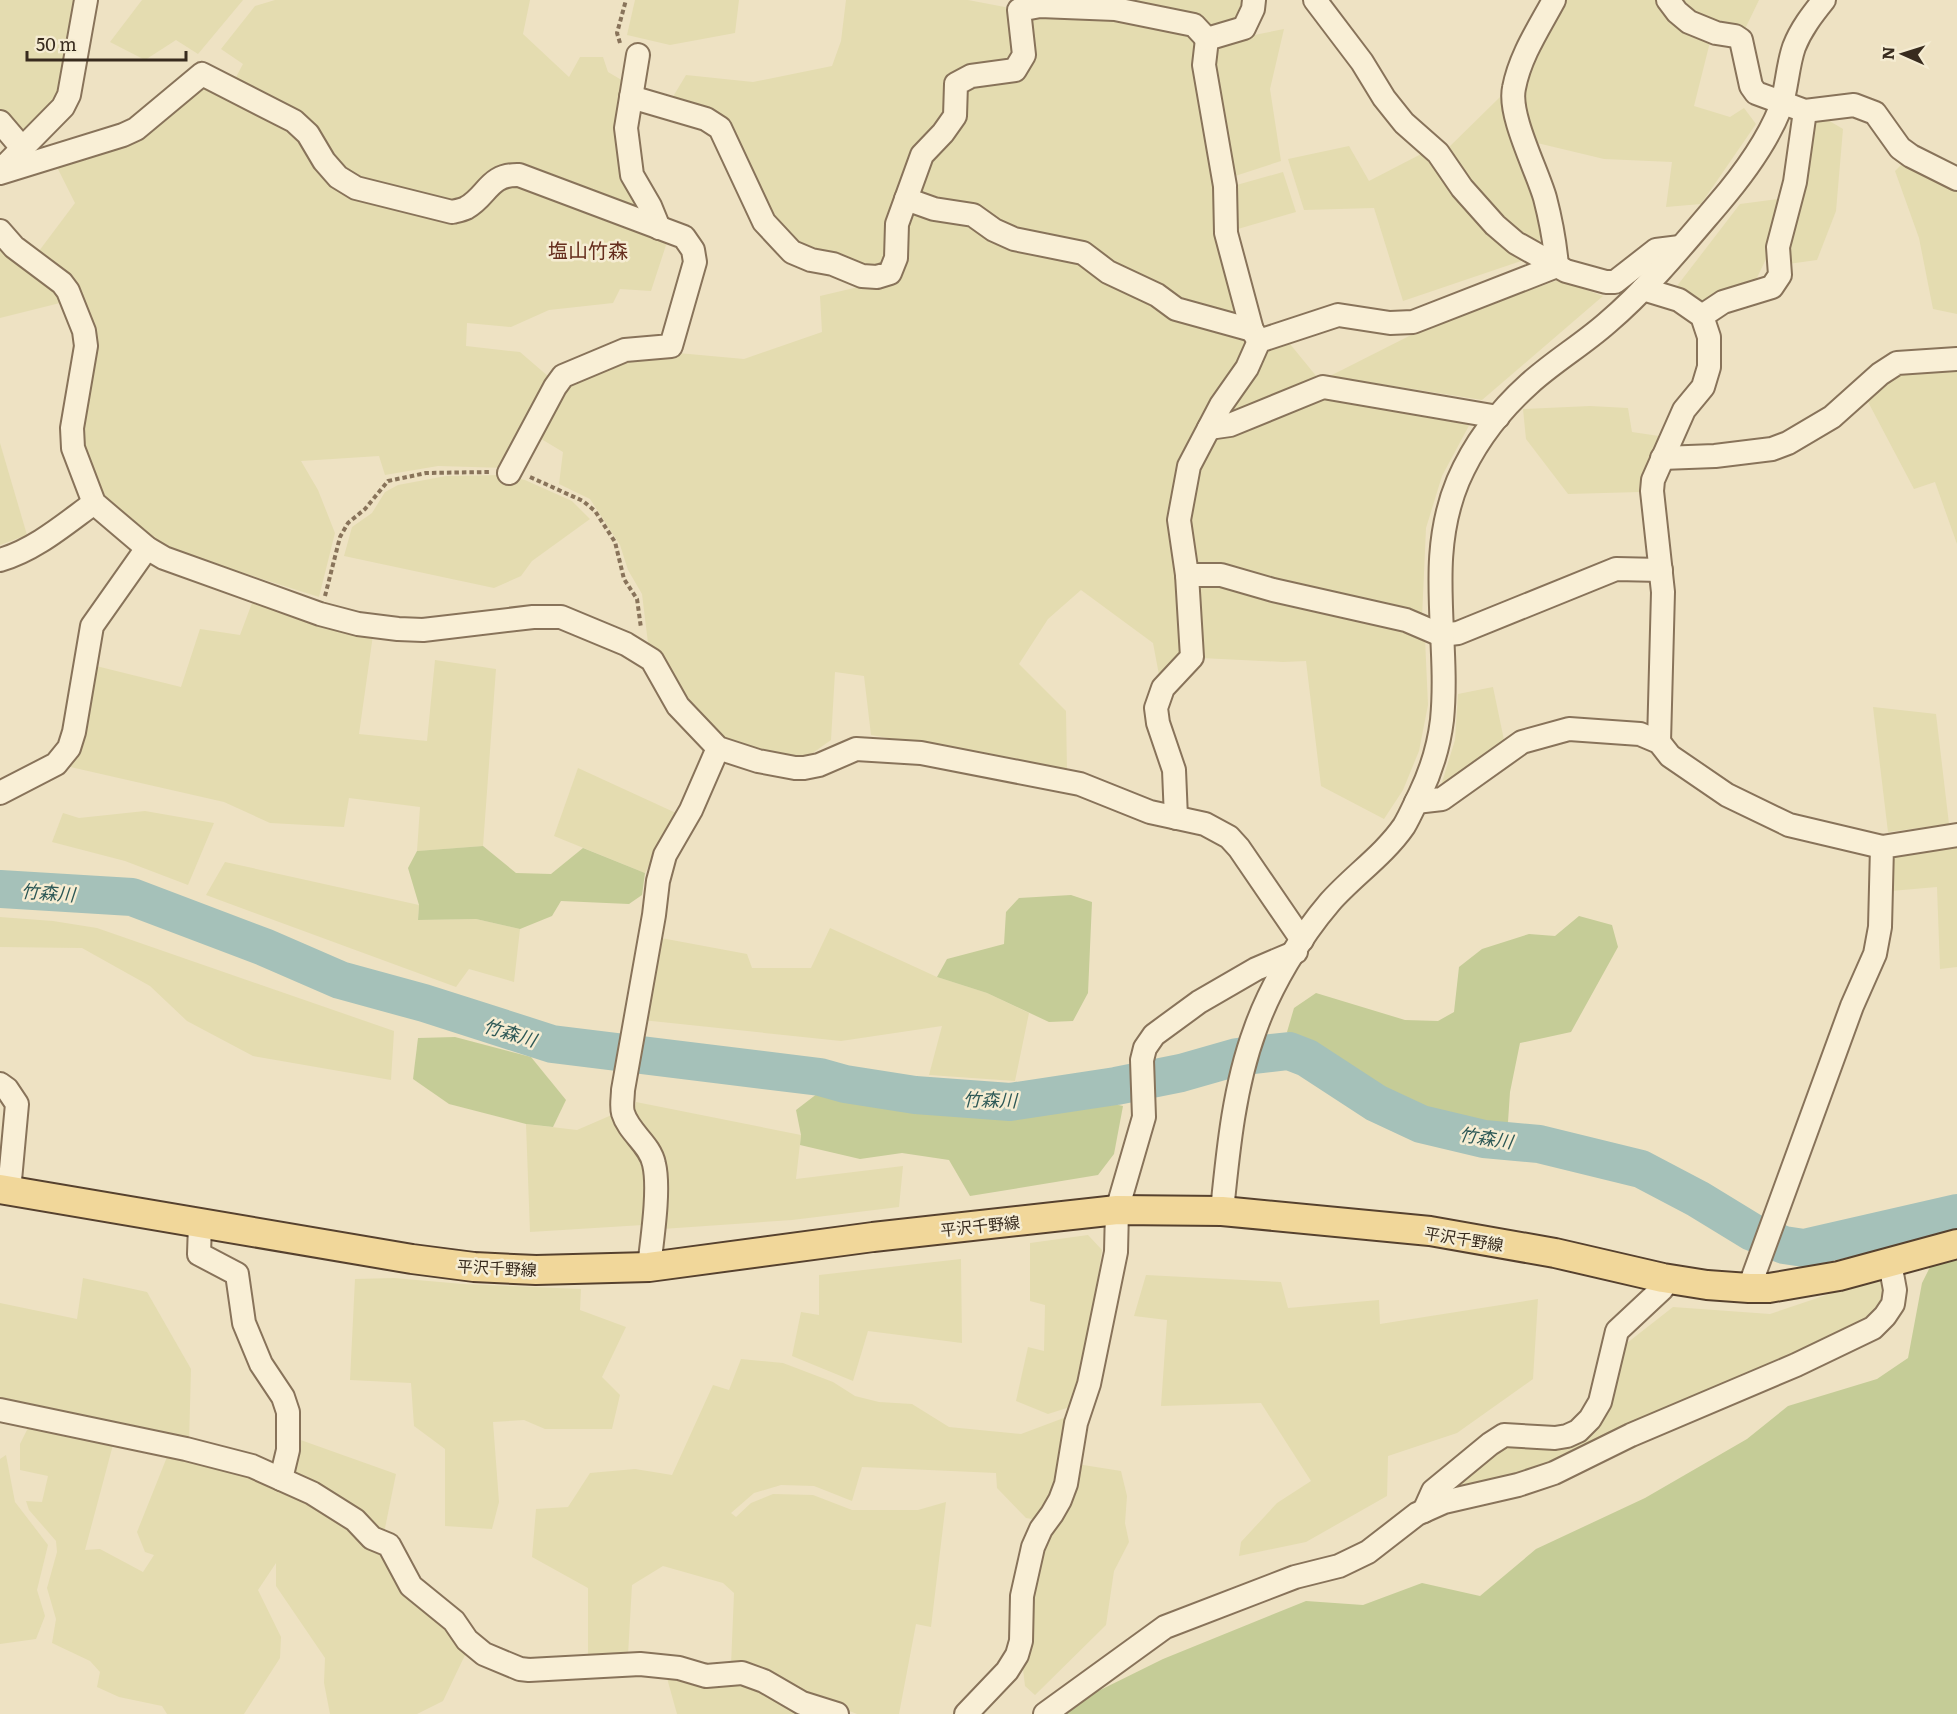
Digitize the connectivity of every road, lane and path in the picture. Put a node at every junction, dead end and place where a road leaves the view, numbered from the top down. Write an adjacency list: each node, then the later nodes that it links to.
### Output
1 (86, 0): 14 (street)
2 (626, 0): 9 (path)
3 (1254, 0): 8 (street)
4 (1315, 0): 21 (street)
5 (1554, 0): 21 (street)
6 (1668, 0): 11 (street)
7 (1824, 0): 11 (street)
8 (1207, 39): 17 (street); 24 (street)
9 (638, 55): 10 (street)
10 (630, 98): 17 (street); 18 (street)
11 (1782, 103): 12 (street); 20 (street)
12 (1805, 111): 16 (street); 23 (street)
13 (0, 122): 14 (street)
14 (23, 149): 15 (street)
15 (0, 172): 18 (street)
16 (1957, 179)
17 (906, 199): 24 (street)
18 (659, 228): 29 (street)
19 (0, 231): 30 (street)
20 (1680, 248): 21 (street); 22 (street)
21 (1557, 266): 24 (street)
22 (1643, 289): 23 (street); 26 (street)
23 (1702, 316): 28 (street)
24 (1255, 336): 27 (street)
25 (1957, 359): 28 (street)
26 (1498, 417): 27 (street); 36 (street)
27 (1209, 428): 34 (street)
28 (1662, 458): 33 (street)
29 (509, 473): 35 (path); 37 (path)
30 (94, 503): 31 (street); 32 (street)
31 (147, 548): 35 (street); 40 (street)
32 (0, 560)
33 (1661, 570): 36 (street); 38 (street)
34 (1187, 575): 36 (street); 42 (street)
35 (320, 614): 37 (street)
36 (1441, 635): 41 (street)
37 (641, 653): 39 (street)
38 (1659, 742): 41 (street); 44 (street)
39 (718, 748): 42 (street); 53 (street)
40 (0, 793)
41 (1416, 802): 45 (street)
42 (1176, 818): 45 (street)
43 (1957, 835): 44 (street)
44 (1882, 847): 55 (street)
45 (1299, 946): 48 (street); 49 (street)
46 (0, 1084): 47 (street)
47 (4, 1190): 50 (main road, 平沢千野線)
48 (1117, 1210): 49 (main road, 平沢千野線); 53 (main road, 平沢千野線); 60 (street)
49 (1222, 1211): 54 (main road, 平沢千野線)
50 (200, 1224): 53 (main road, 平沢千野線); 57 (street)
51 (1957, 1244): 52 (main road, 平沢千野線)
52 (1890, 1263): 55 (main road, 平沢千野線); 58 (street)
53 (649, 1267)
54 (1663, 1278): 55 (main road, 平沢千野線); 58 (street)
55 (1749, 1288)
56 (0, 1410): 57 (street)
57 (281, 1479): 59 (street)
58 (1424, 1511): 61 (street)
59 (837, 1714)
60 (966, 1714)
61 (1045, 1714)

